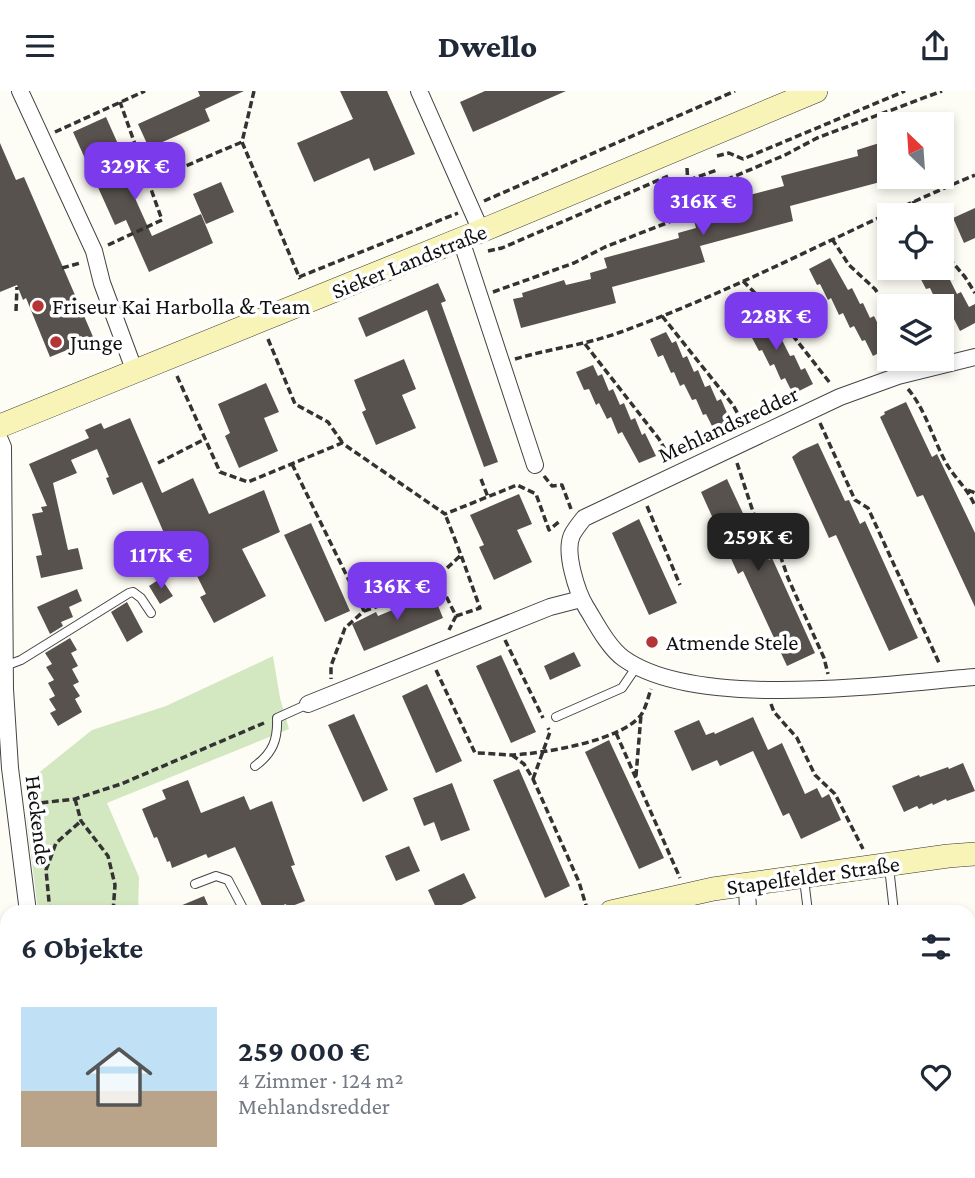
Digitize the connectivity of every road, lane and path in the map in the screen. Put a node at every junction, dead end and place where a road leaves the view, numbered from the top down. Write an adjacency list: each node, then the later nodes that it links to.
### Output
1 (20, 91): 10 (street)
2 (145, 91): 9 (path)
3 (254, 91): 11 (path)
4 (419, 91): 19 (street)
5 (735, 91): 19 (path)
6 (816, 91): 20 (main road, Sieker Landstraße)
7 (905, 91): 12 (path)
8 (942, 91): 29 (path)
9 (120, 102): 10 (path); 17 (path)
10 (41, 138): 22 (street)
11 (242, 142): 17 (path); 24 (path)
12 (709, 159)
13 (698, 164): 14 (path)
14 (717, 170)
15 (674, 174): 20 (path)
16 (975, 175): 18 (path)
17 (148, 182): 22 (path)
18 (913, 201): 21 (path)
19 (470, 207): 20 (street); 24 (path)
20 (471, 235): 29 (street); 30 (main road, Sieker Landstraße)
21 (832, 239): 25 (path); 28 (path)
22 (93, 251): 38 (street)
23 (954, 264): 27 (path)
24 (299, 277): 30 (path)
25 (743, 281): 32 (path); 40 (path)
26 (18, 288): 31 (path)
27 (975, 293)
28 (878, 294)
29 (478, 298): 37 (street)
30 (309, 301): 33 (main road, Sieker Landstraße)
31 (16, 311)
32 (662, 316): 34 (path); 43 (path)
33 (260, 321): 35 (main road, Sieker Landstraße); 46 (path)
34 (585, 344): 37 (path); 51 (path)
35 (169, 358): 38 (main road, Sieker Landstraße); 44 (path)
36 (975, 358): 39 (street, Mehlandsredder)
37 (502, 363): 50 (street)
38 (135, 372): 42 (main road, Sieker Landstraße)
39 (898, 376): 40 (street, Mehlandsredder); 53 (path)
40 (840, 397): 41 (street, Mehlandsredder)
41 (816, 408): 43 (street, Mehlandsredder); 74 (path)
42 (0, 426)
43 (751, 438): 47 (street, Mehlandsredder)
44 (205, 439): 48 (path); 49 (path)
45 (0, 440): 70 (street, Heckende)
46 (342, 443): 49 (path); 58 (path)
47 (731, 447): 51 (street, Mehlandsredder); 75 (path)
48 (158, 463)
49 (292, 464): 64 (path)
50 (535, 464): 59 (path)
51 (677, 474): 54 (street, Mehlandsredder)
52 (481, 478): 56 (path)
53 (968, 490): 55 (path); 57 (path)
54 (641, 491): 59 (street, Mehlandsredder); 62 (path)
55 (975, 493)
56 (488, 497): 58 (path); 59 (path)
57 (975, 506)
58 (444, 514): 60 (path)
59 (578, 515): 63 (street)
60 (461, 555): 61 (path); 66 (path)
61 (437, 578): 64 (path); 66 (path)
62 (680, 585)
63 (581, 599): 67 (street); 71 (street)
64 (365, 611): 77 (path)
65 (150, 613): 70 (lane)
66 (456, 616): 68 (path)
67 (500, 628): 68 (street); 83 (path)
68 (449, 648): 69 (street)
69 (430, 655): 77 (street); 84 (path)
70 (5, 666): 89 (street, Heckende)
71 (637, 666): 72 (street); 80 (lane)
72 (656, 676): 76 (street); 79 (path)
73 (975, 677): 74 (street)
74 (952, 679): 75 (street)
75 (832, 688): 76 (street)
76 (765, 690): 92 (path)
77 (330, 696): 78 (street)
78 (308, 704): 81 (lane)
79 (641, 715): 82 (path); 86 (path)
80 (556, 717)
81 (277, 718): 85 (lane); 88 (path)
82 (616, 733): 83 (path); 86 (path)
83 (543, 751): 84 (path); 87 (path)
84 (512, 755): 87 (path)
85 (255, 766)
86 (636, 778): 96 (path)
87 (533, 779): 101 (path)
88 (75, 799): 89 (path); 90 (path)
89 (15, 806): 97 (street, Heckende)
90 (81, 821): 98 (path); 99 (path)
91 (975, 854): 92 (main road, Stapelfelder Straße)
92 (880, 866): 93 (main road, Stapelfelder Straße); 105 (lane)
93 (804, 877): 95 (main road, Stapelfelder Straße); 104 (lane)
94 (195, 884): 100 (lane)
95 (747, 884): 96 (main road, Stapelfelder Straße); 103 (street)
96 (685, 895): 102 (main road, Stapelfelder Straße)
97 (27, 905)
98 (49, 905)
99 (114, 905)
100 (241, 905)
101 (586, 905)
102 (641, 905)
103 (748, 905)
104 (807, 905)
105 (892, 905)

